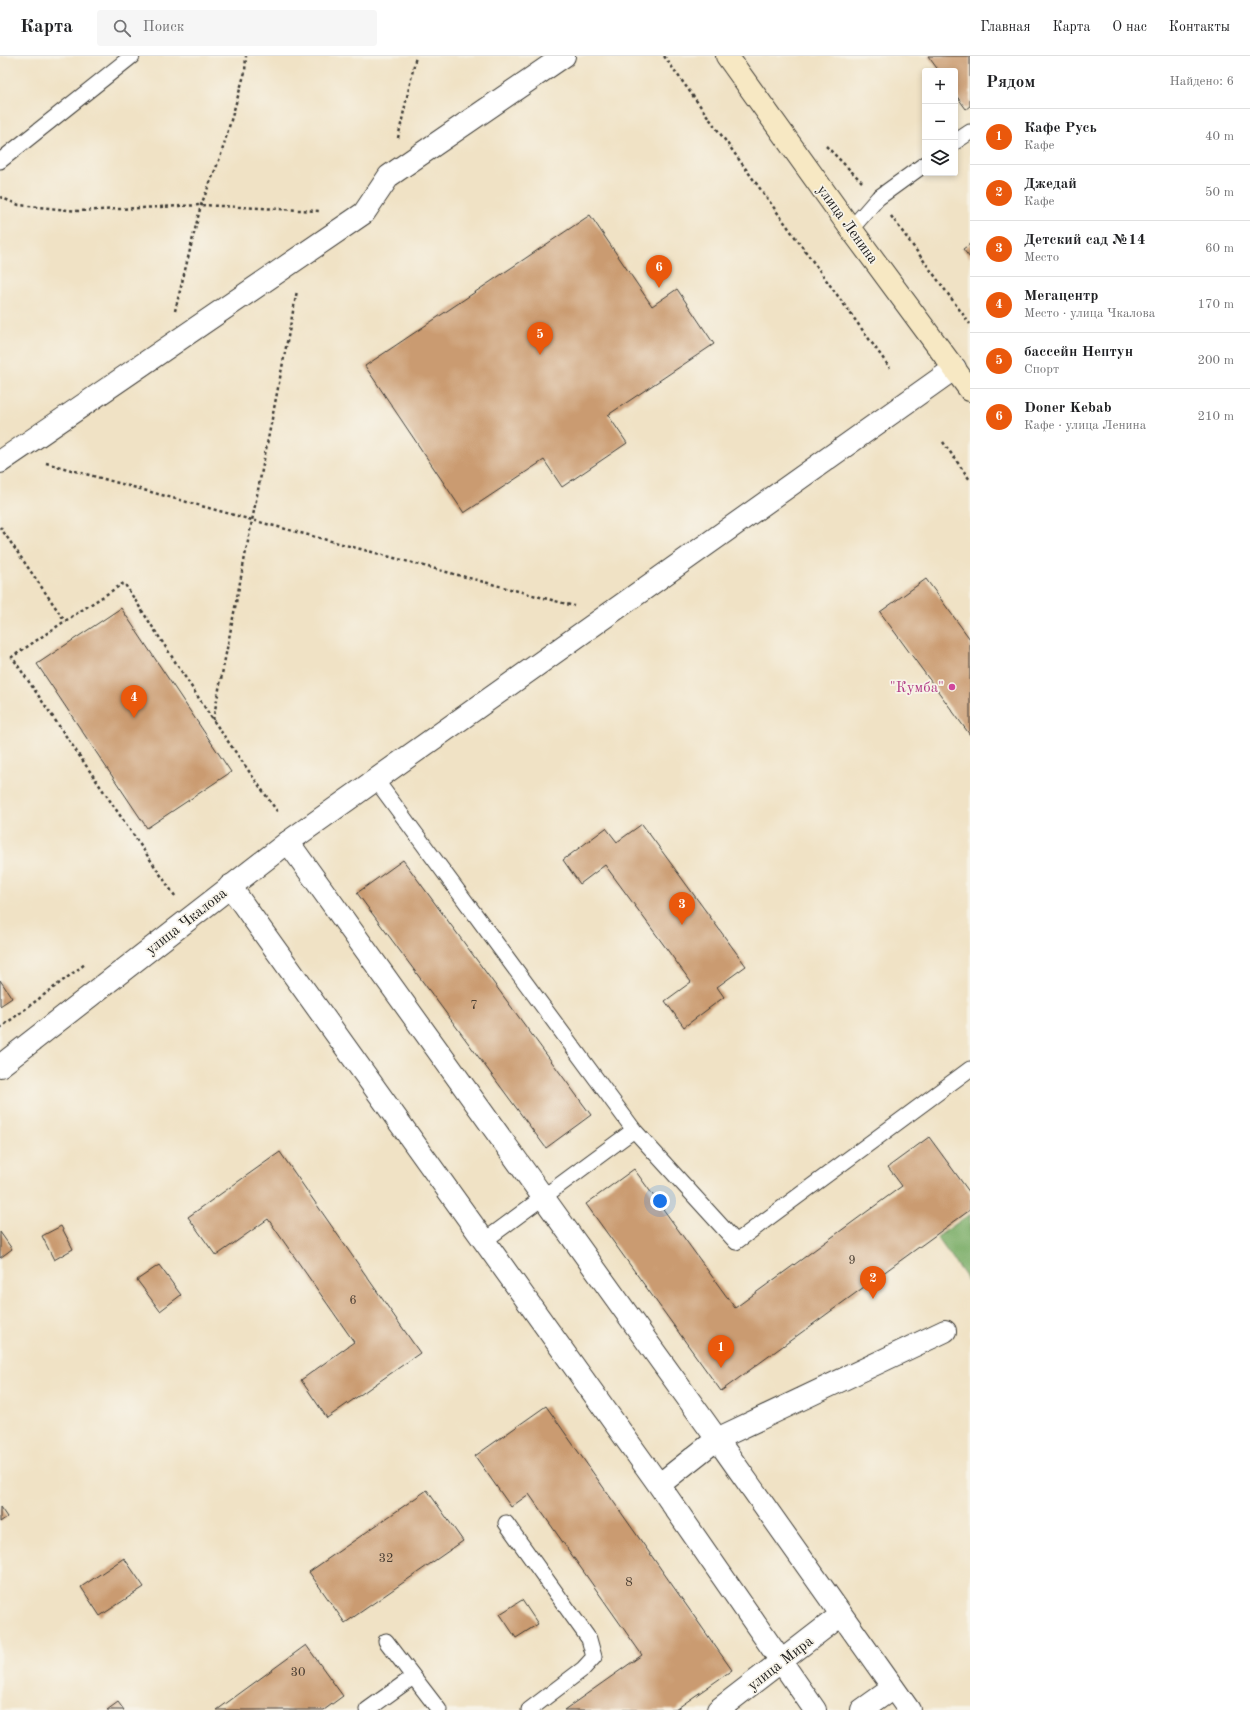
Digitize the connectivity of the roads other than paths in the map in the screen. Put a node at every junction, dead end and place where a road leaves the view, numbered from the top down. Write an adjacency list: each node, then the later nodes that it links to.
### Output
1 (132, 56): 6 (lane)
2 (564, 56): 11 (street)
3 (727, 56): 8 (main road, улица Ленина)
4 (970, 132): 5 (lane)
5 (958, 140)
6 (0, 161)
7 (922, 166): 8 (lane)
8 (851, 229): 9 (main road, улица Ленина)
9 (955, 368): 10 (main road, улица Ленина); 12 (street, улица Чкалова)
10 (970, 390)
11 (6, 458)
12 (376, 780): 13 (street, улица Чкалова); 17 (lane)
13 (288, 842): 14 (street, улица Чкалова); 18 (street)
14 (230, 886): 15 (street, улица Чкалова); 19 (street)
15 (0, 1066)
16 (970, 1069): 17 (lane)
17 (634, 1130): 18 (lane)
18 (543, 1197): 19 (lane); 21 (street)
19 (484, 1241): 22 (street)
20 (946, 1331): 21 (street)
21 (718, 1439): 22 (street); 24 (street)
22 (659, 1485): 26 (street)
23 (506, 1523): 31 (lane)
24 (841, 1615): 26 (street, улица Мира); 28 (street)
25 (386, 1641): 27 (lane)
26 (783, 1661): 32 (street, улица Мира); 33 (street)
27 (413, 1677): 29 (lane); 30 (lane)
28 (893, 1688): 34 (street); 35 (street)
29 (367, 1710)
30 (438, 1710)
31 (529, 1710)
32 (718, 1710)
33 (815, 1710)
34 (862, 1710)
35 (909, 1710)

